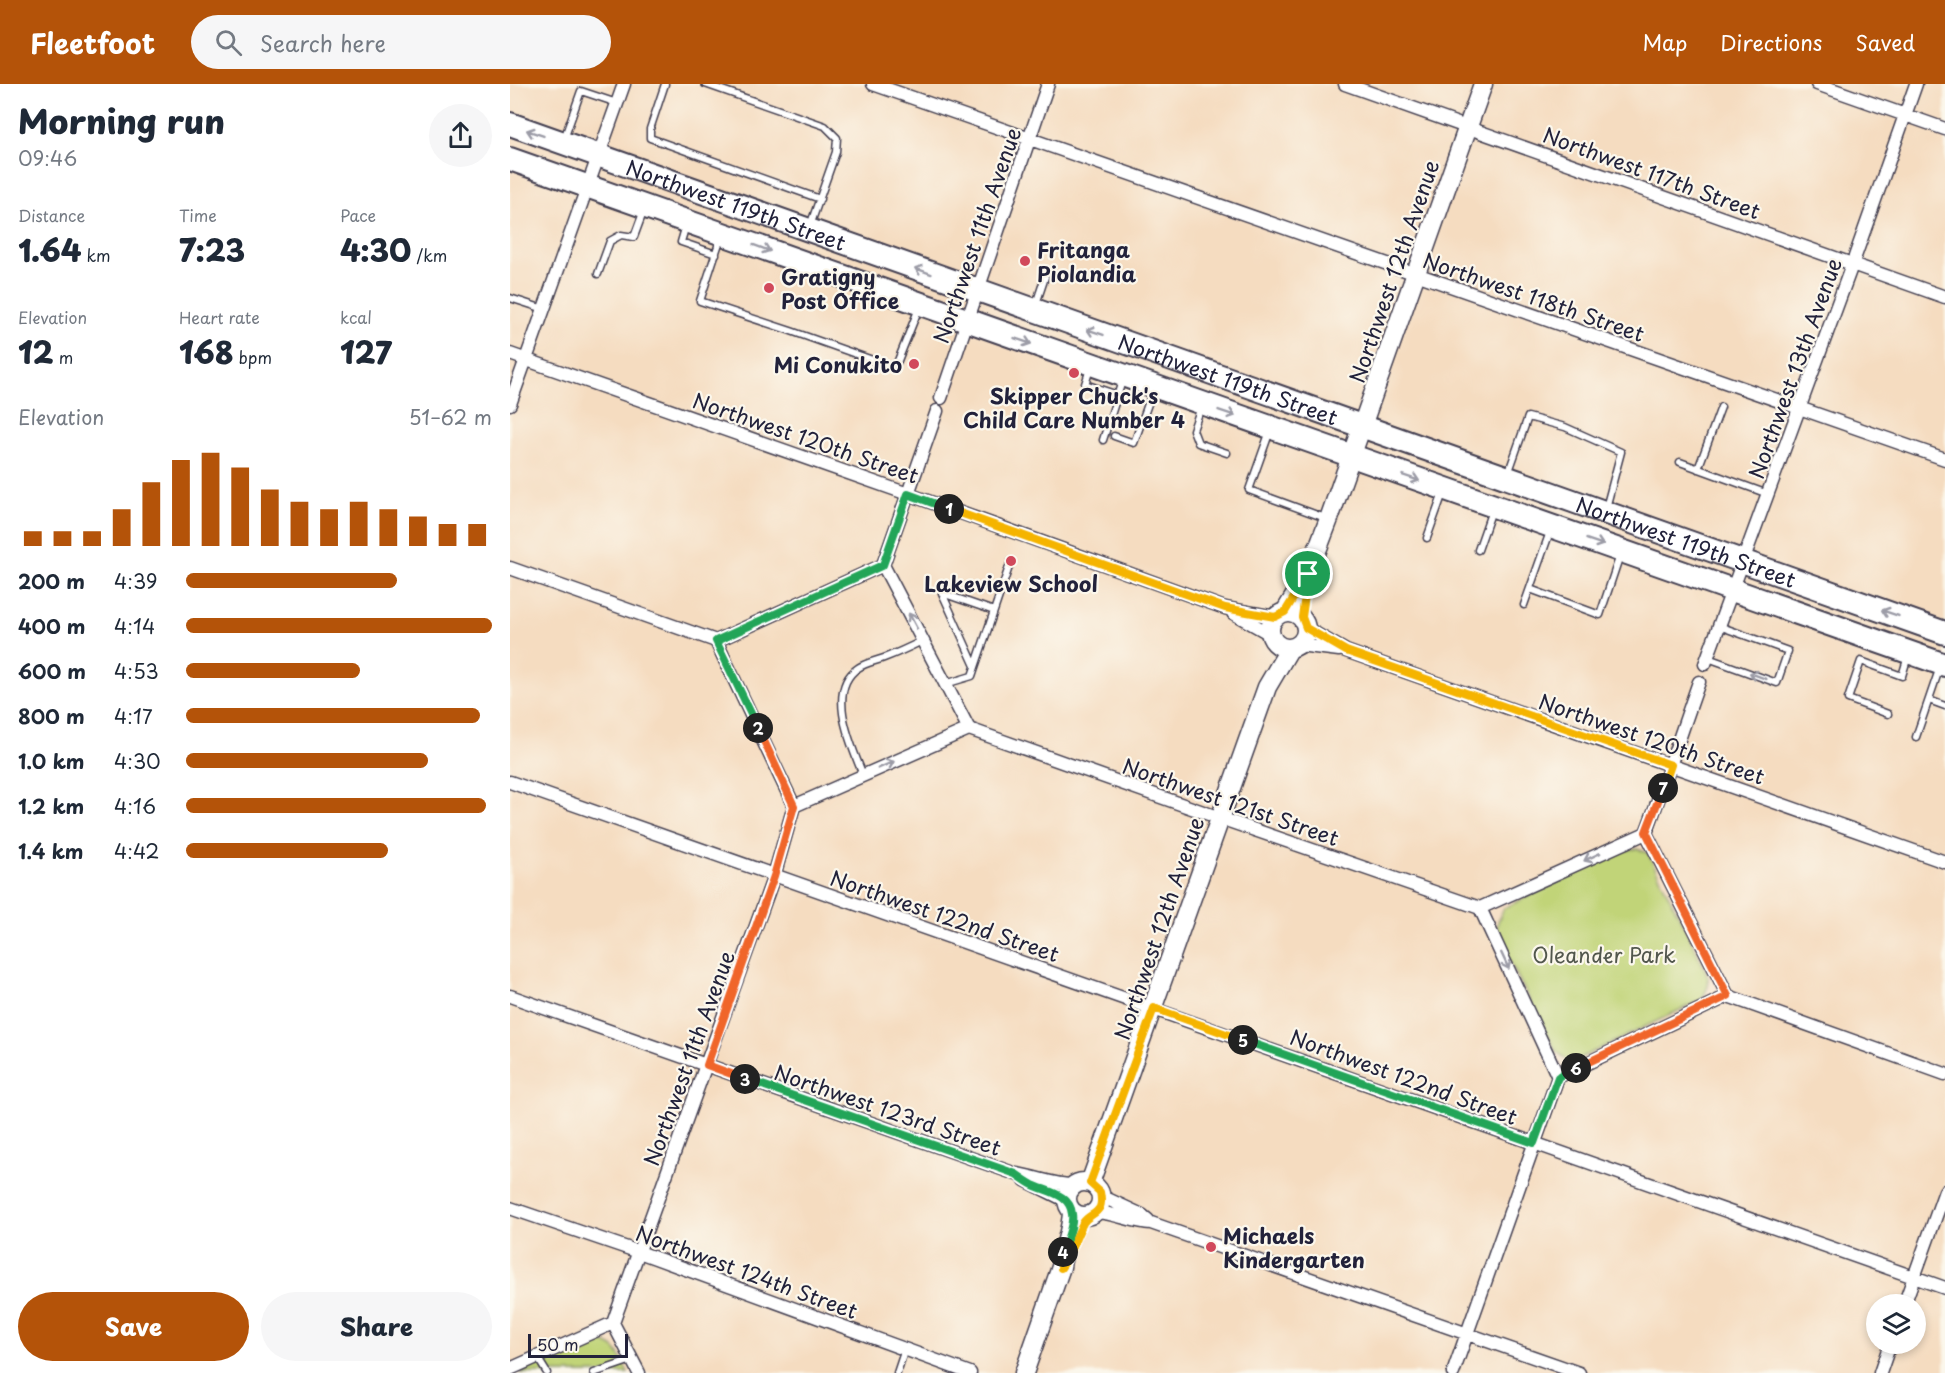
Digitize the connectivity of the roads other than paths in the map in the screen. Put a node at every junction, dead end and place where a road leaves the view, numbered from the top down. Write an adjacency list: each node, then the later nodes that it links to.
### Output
1 (624, 84): 10 (street)
2 (665, 84): 20 (lane)
3 (705, 84): 20 (lane)
4 (873, 84): 15 (street, Northwest 118th Street)
5 (1048, 84): 15 (street, Northwest 11th Avenue)
6 (1346, 84): 13 (street, Northwest 117th Street)
7 (1483, 84): 13 (street, Northwest 12th Avenue)
8 (1817, 84): 11 (street)
9 (1916, 84): 11 (street, Northwest 13th Avenue)
10 (617, 104): 16 (lane); 17 (street)
11 (1905, 115): 14 (street); 24 (street, Northwest 13th Avenue)
12 (510, 124): 16 (highway, Northwest 119th Street, one-way to 12)
13 (1468, 127): 24 (street, Northwest 117th Street); 26 (street, Northwest 12th Avenue)
14 (1945, 129)
15 (1028, 139): 26 (street, Northwest 118th Street); 28 (street, Northwest 11th Avenue)
16 (563, 143): 17 (highway, Northwest 119th Street)
17 (600, 156): 19 (street); 22 (highway, Northwest 119th Street)
18 (510, 159): 19 (highway, Northwest 119th Street)
19 (588, 186): 21 (highway, Northwest 119th Street); 32 (street)
20 (820, 199): 22 (lane)
21 (645, 207): 23 (highway, Northwest 119th Street); 25 (lane)
22 (809, 231): 28 (highway, Northwest 119th Street, one-way to 22)
23 (719, 244): 31 (highway, Northwest 119th Street, one-way to 31); 31 (lane)
24 (1852, 265): 29 (street, Northwest 117th Street); 43 (street, Northwest 13th Avenue)
25 (598, 274)
26 (1415, 275): 43 (street, Northwest 118th Street); 45 (street, Northwest 12th Avenue)
27 (1045, 277): 33 (lane)
28 (978, 291): 33 (highway, Northwest 119th Street); 34 (street, Northwest 11th Avenue)
29 (1945, 297)
30 (510, 298): 32 (lane)
31 (921, 304): 34 (highway, Northwest 119th Street)
32 (543, 309): 36 (street)
33 (1033, 310): 45 (highway, Northwest 119th Street, one-way to 33)
34 (968, 321): 37 (highway, Northwest 119th Street, one-way to 37); 39 (street, Northwest 11th Avenue)
35 (510, 354): 36 (street, Northwest 120th Street)
36 (525, 360): 41 (street); 56 (street, Northwest 120th Street)
37 (1121, 386): 38 (highway, Northwest 119th Street); 48 (lane)
38 (1154, 387): 40 (highway, Northwest 119th Street); 47 (lane)
39 (941, 398)
40 (1202, 404): 46 (highway, Northwest 119th Street, one-way to 46); 49 (lane)
41 (510, 405)
42 (1721, 407): 53 (lane)
43 (1800, 409): 51 (street, Northwest 118th Street); 57 (street, Northwest 13th Avenue)
44 (937, 411): 56 (street)
45 (1362, 426): 50 (street, Northwest 12th Avenue); 54 (highway, Northwest 119th Street)
46 (1271, 428): 50 (highway, Northwest 119th Street); 60 (lane)
47 (1113, 436)
48 (1103, 440)
49 (1227, 453)
50 (1351, 457): 55 (highway, Northwest 119th Street, one-way to 55); 60 (street, Northwest 12th Avenue)
51 (1945, 459)
52 (1680, 462): 53 (lane)
53 (1698, 469): 57 (lane)
54 (1507, 477): 59 (highway, Northwest 119th Street); 59 (lane)
55 (1444, 489): 58 (highway, Northwest 119th Street); 62 (lane)
56 (908, 494): 67 (street); 74 (street, Northwest 120th Street)
57 (1768, 494): 66 (street, Northwest 13th Avenue)
58 (1493, 506): 61 (highway, Northwest 119th Street); 63 (lane)
59 (1604, 512): 66 (highway, Northwest 119th Street)
60 (1329, 519): 74 (street, Northwest 12th Avenue)
61 (1552, 527): 64 (highway, Northwest 119th Street, one-way to 64); 69 (lane)
62 (1427, 538)
63 (1478, 549)
64 (1622, 552): 69 (lane); 70 (highway, Northwest 119th Street)
65 (1011, 561): 72 (lane)
66 (1744, 562): 70 (street, Northwest 13th Avenue); 75 (highway, Northwest 119th Street, one-way to 66)
67 (883, 565): 76 (street, one-way to 67); 77 (street)
68 (510, 568): 77 (street)
69 (1530, 589): 71 (lane)
70 (1732, 590): 73 (street, Northwest 13th Avenue); 79 (highway, Northwest 119th Street)
71 (1524, 605)
72 (994, 611): 82 (lane); 82 (lane)
73 (1719, 626): 80 (street, Northwest 13th Avenue); 80 (lane, one-way to 80)
74 (1288, 630): 78 (street, Northwest 120th Street); 78 (street, Northwest 120th Street); 94 (street, Northwest 12th Avenue)
75 (1945, 633)
76 (923, 640): 84 (street); 91 (lane)
77 (716, 641): 93 (street)
78 (1346, 651): 90 (street, Northwest 120th Street)
79 (1909, 653): 81 (highway, Northwest 119th Street); 87 (lane)
80 (1706, 661)
81 (1943, 665): 85 (lane)
82 (975, 666): 84 (lane)
83 (1699, 682): 90 (street)
84 (945, 684): 88 (street)
85 (1929, 700): 86 (lane); 89 (lane)
86 (1945, 706)
87 (1888, 714)
88 (969, 729): 91 (street, one-way to 88); 94 (street, Northwest 121st Street)
89 (1916, 737)
90 (1671, 765): 95 (street); 96 (street, Northwest 120th Street)
91 (863, 775): 93 (street)
92 (510, 782): 97 (street, Northwest 122nd Street)
93 (794, 806): 97 (street, Northwest 11th Avenue)
94 (1220, 818): 98 (street, Northwest 121st Street); 101 (street, Northwest 12th Avenue)
95 (1646, 832): 98 (street, one-way to 98); 100 (street)
96 (1945, 862)
97 (774, 876): 101 (street, Northwest 122nd Street); 102 (street, Northwest 11th Avenue)
98 (1480, 908): 104 (street, one-way to 104)
99 (510, 996): 102 (street, Northwest 123rd Street)
100 (1728, 996): 103 (street); 104 (street)
101 (1154, 1008): 105 (street, Northwest 122nd Street); 108 (street, Northwest 12th Avenue)
102 (707, 1065): 106 (street, Northwest 123rd Street); 110 (street, Northwest 11th Avenue)
103 (1945, 1074)
104 (1558, 1077): 105 (street)
105 (1534, 1143): 111 (street, Northwest 122nd Street); 115 (street)
106 (1016, 1174): 108 (street, Northwest 123rd Street); 108 (street, Northwest 123rd Street)
107 (1945, 1191): 111 (street)
108 (1084, 1200): 115 (street, Northwest 123rd Street); 126 (street, Northwest 12th Avenue)
109 (510, 1208): 110 (street, Northwest 124th Street)
110 (639, 1252): 114 (street, Northwest 11th Avenue); 116 (street, Northwest 124th Street)
111 (1914, 1277): 112 (street, Northwest 122nd Street); 113 (street)
112 (1945, 1288)
113 (1908, 1294)
114 (613, 1323): 118 (street); 119 (street)
115 (1467, 1333): 127 (street); 128 (street, Northwest 123rd Street)
116 (905, 1349): 124 (lane); 125 (street, Northwest 124th Street)
117 (1887, 1354): 129 (street)
118 (537, 1356): 120 (street); 121 (lane)
119 (632, 1360): 122 (lane); 123 (street)
120 (510, 1369)
121 (547, 1373)
122 (594, 1373)
123 (639, 1373)
124 (897, 1373)
125 (970, 1373)
126 (1024, 1373)
127 (1453, 1373)
128 (1579, 1373)
129 (1880, 1373)

